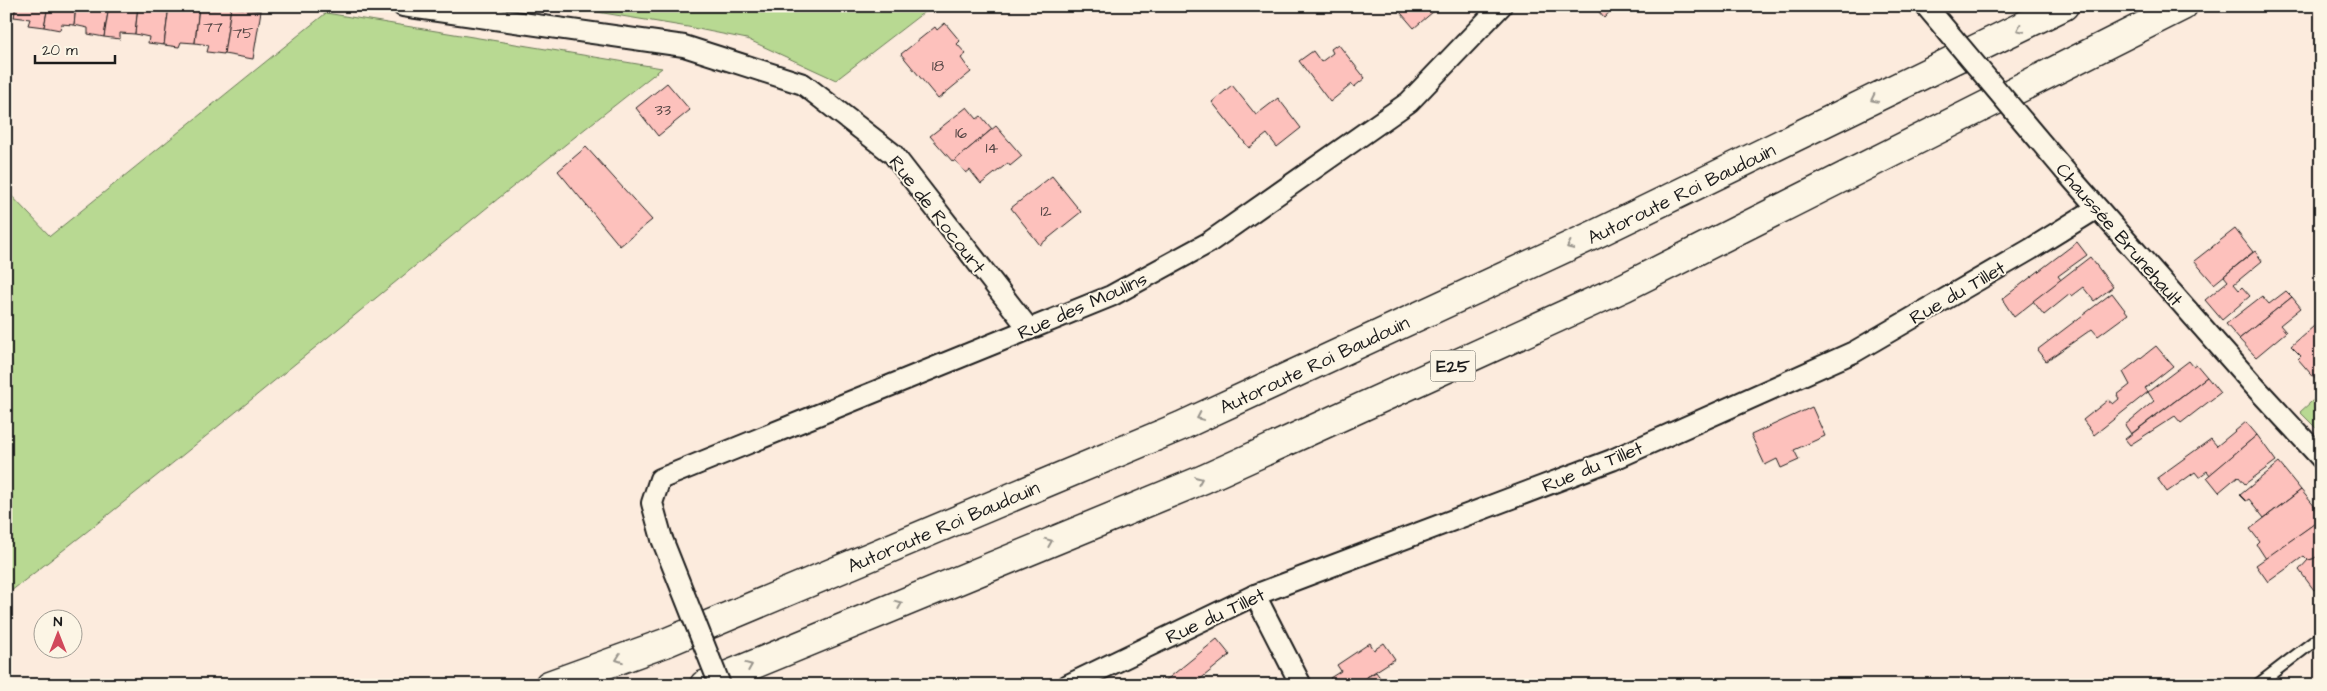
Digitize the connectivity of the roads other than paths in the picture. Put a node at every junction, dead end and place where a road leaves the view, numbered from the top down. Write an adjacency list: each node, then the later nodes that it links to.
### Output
1 (403, 6): 7 (street, Rue de Rocourt)
2 (1501, 6): 7 (street, Rue des Moulins)
3 (1926, 6): 6 (street, Chaussée Brunehault, bridge)
4 (2064, 6): 11 (highway, Autoroute Roi Baudouin, one-way to 11)
5 (2184, 6): 12 (highway, E25, one-way to 5)
6 (2097, 208): 8 (street, Chaussée Brunehault); 9 (street, Rue du Tillet)
7 (1029, 329): 13 (street, Rue des Moulins, bridge)
8 (2321, 458)
9 (1255, 595): 14 (street, Rue du Tillet); 15 (street)
10 (2321, 636): 16 (lane)
11 (549, 685)
12 (704, 685)
13 (720, 685)
14 (1068, 685)
15 (1300, 685)
16 (2257, 685)

